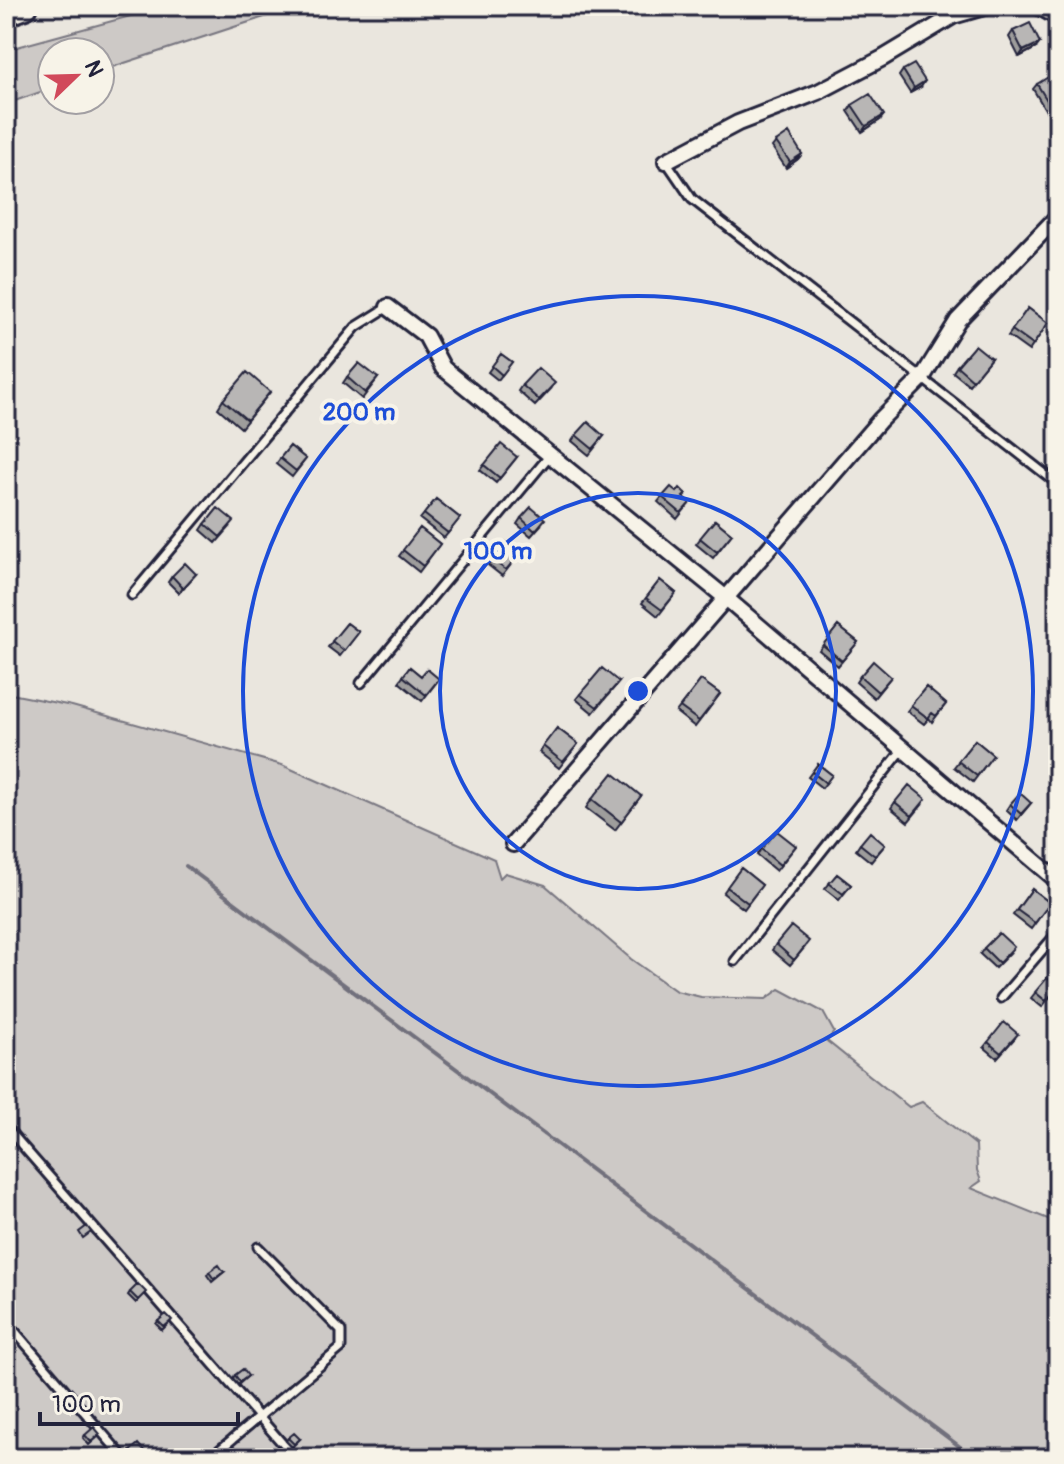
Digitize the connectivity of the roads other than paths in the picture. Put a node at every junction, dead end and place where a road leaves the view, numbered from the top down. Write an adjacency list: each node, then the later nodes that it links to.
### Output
1 (25, 6): 5 (main road)
2 (988, 6): 6 (street)
3 (1038, 6): 4 (street)
4 (1058, 11)
5 (6, 13)
6 (666, 161): 9 (lane)
7 (1058, 216): 9 (street)
8 (388, 307): 10 (street); 12 (lane)
9 (922, 378): 11 (lane); 13 (street)
10 (550, 455): 13 (street); 14 (lane)
11 (1058, 484)
12 (132, 595)
13 (726, 598): 15 (street); 16 (street)
14 (361, 683)
15 (903, 749): 17 (street); 19 (lane)
16 (513, 844)
17 (1058, 881)
18 (1058, 932): 20 (lane)
19 (735, 961)
20 (1001, 998)
21 (6, 1127): 24 (lane)
22 (258, 1247): 24 (lane)
23 (6, 1321): 25 (lane)
24 (259, 1416): 26 (lane); 27 (lane)
25 (124, 1458)
26 (210, 1458)
27 (295, 1458)

